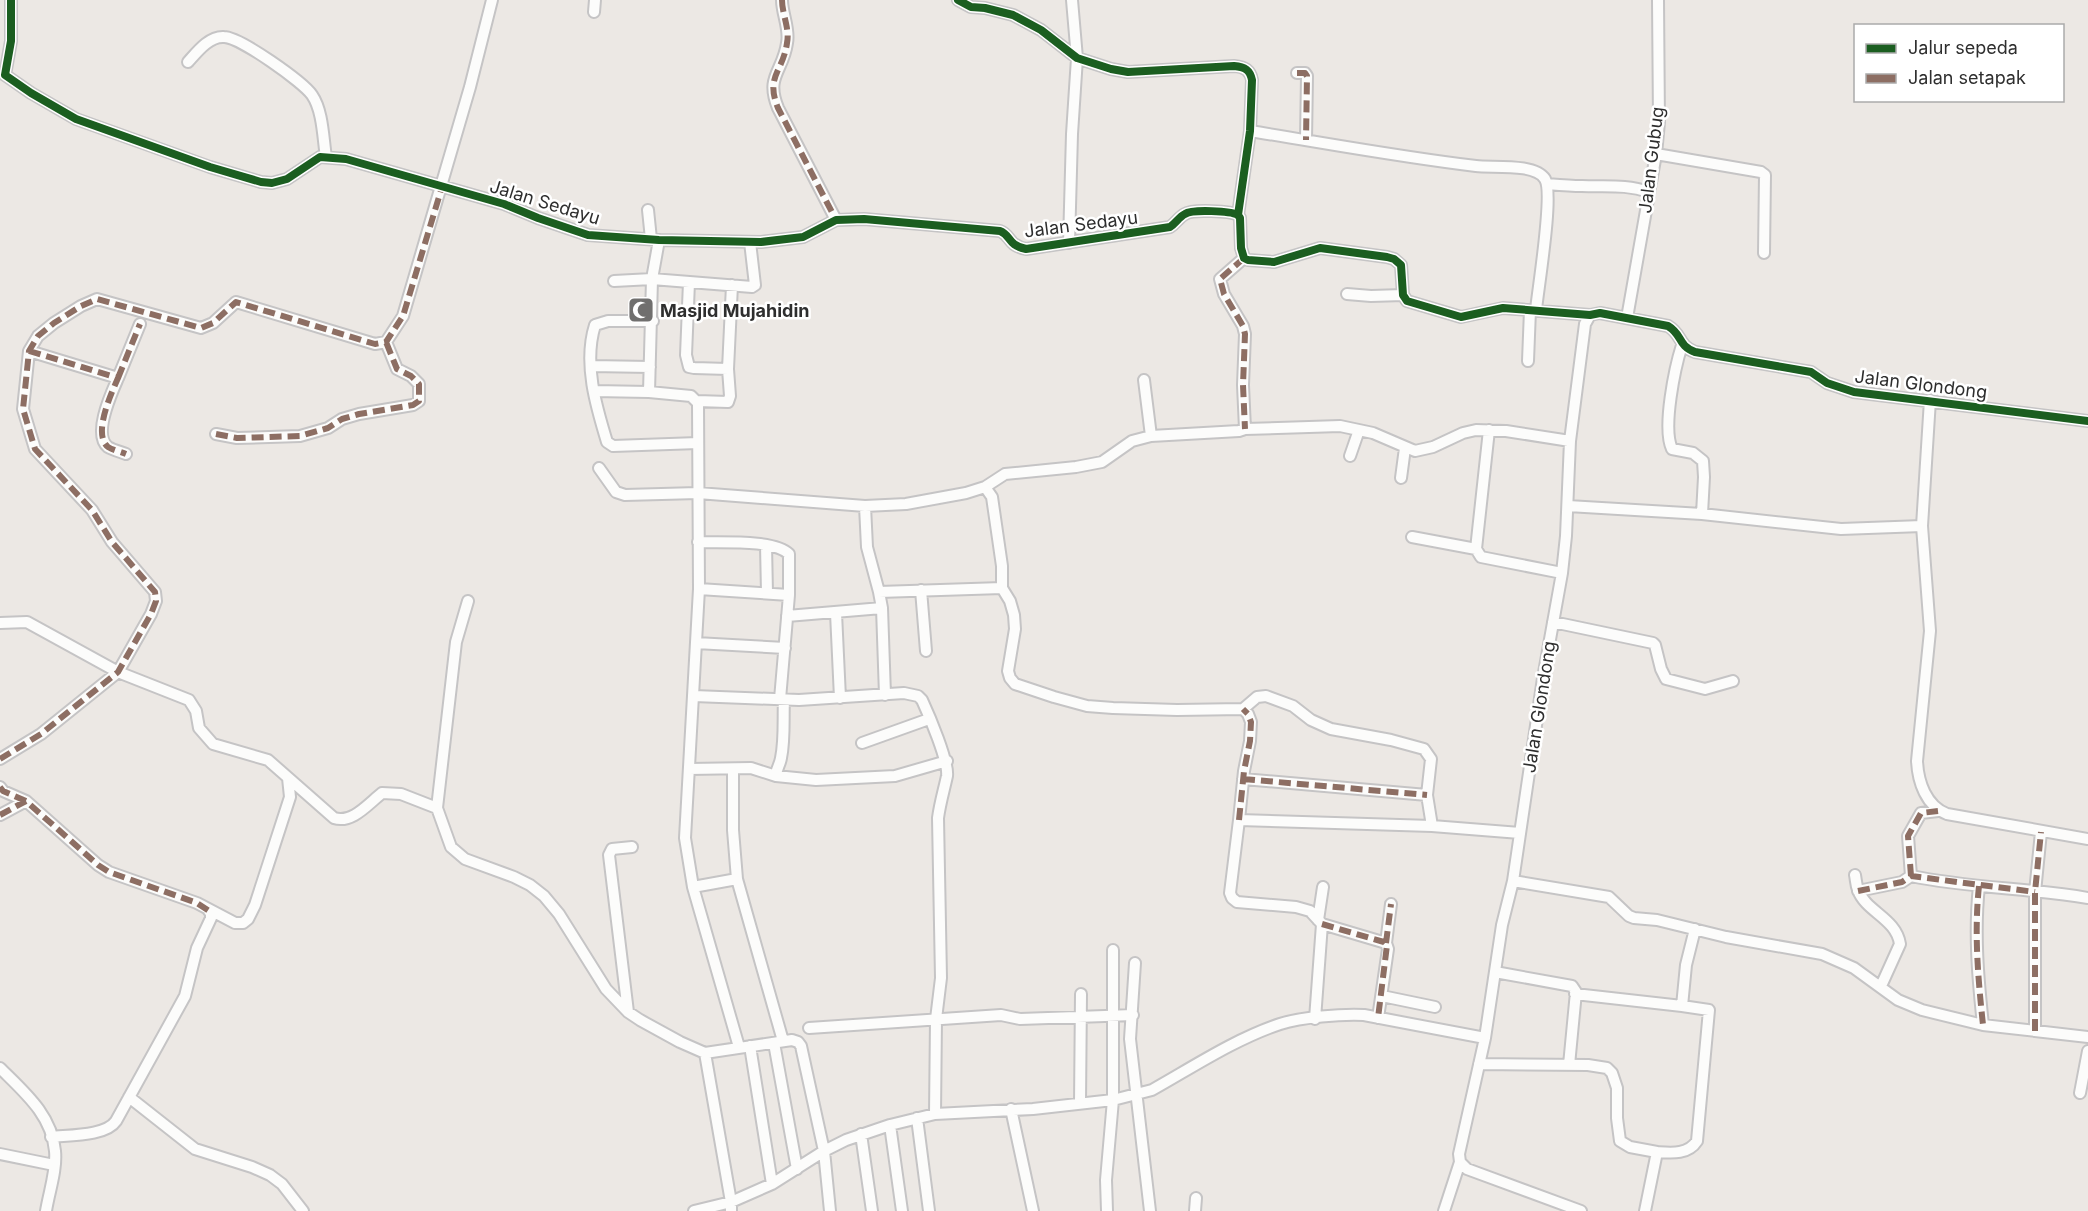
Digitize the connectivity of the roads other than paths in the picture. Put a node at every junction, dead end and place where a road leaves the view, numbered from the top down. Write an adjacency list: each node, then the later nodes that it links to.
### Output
1 (11, 0): 11 (street)
2 (492, 0): 18 (street)
3 (595, 0): 8 (street)
4 (782, 0): 22 (street)
5 (958, 0): 9 (street)
6 (1072, 0): 9 (street, Jalan Sedayu)
7 (1658, 0): 15 (street, Jalan Gubug)
8 (594, 12)
9 (1077, 58): 13 (street); 25 (street, Jalan Sedayu)
10 (188, 62): 16 (street)
11 (2, 73): 16 (street)
12 (1297, 73): 14 (street)
13 (1250, 131): 14 (street); 21 (street)
14 (1305, 140): 17 (street)
15 (1656, 154): 19 (street, Jalan Gubug); 26 (street)
16 (326, 157): 18 (street, Jalan Sedayu)
17 (1547, 184): 19 (street); 34 (street)
18 (442, 187): 23 (street, Jalan Sedayu); 39 (street)
19 (1649, 192): 36 (street, Jalan Gubug)
20 (648, 210): 23 (street)
21 (1238, 215): 25 (street, Jalan Sedayu); 27 (street)
22 (836, 220): 24 (street, Jalan Sedayu); 25 (street, Jalan Sedayu)
23 (655, 240): 24 (street, Jalan Sedayu); 28 (street)
24 (750, 242): 31 (street)
25 (1069, 243)
26 (1764, 253)
27 (1245, 258): 33 (street); 53 (street)
28 (652, 279): 29 (street); 30 (street); 37 (street)
29 (614, 281)
30 (689, 282): 31 (street); 45 (street)
31 (732, 285): 45 (street)
32 (1347, 294): 33 (street)
33 (1403, 295): 34 (street)
34 (1533, 310): 35 (street); 42 (street)
35 (1590, 315): 36 (street, Jalan Glondong); 58 (street, Jalan Glondong)
36 (1627, 318): 40 (street, Jalan Glondong)
37 (652, 321): 43 (street); 44 (street)
38 (140, 324): 46 (street)
39 (386, 342): 41 (street); 56 (street)
40 (1682, 345): 50 (street, Jalan Glondong); 69 (street)
41 (29, 351): 46 (street); 91 (street)
42 (1528, 361)
43 (591, 366): 44 (street); 48 (street)
44 (650, 367): 49 (street)
45 (728, 369): 51 (street)
46 (118, 378): 61 (street)
47 (1144, 380): 57 (street)
48 (594, 392): 49 (street); 59 (street)
49 (649, 392): 51 (street)
50 (1930, 400): 52 (street, Jalan Glondong); 70 (street)
51 (697, 401): 59 (street)
52 (2088, 421)
53 (1245, 429): 54 (street); 57 (street)
54 (1359, 430): 60 (street); 62 (street)
55 (1489, 430): 58 (street); 60 (street); 74 (street)
56 (216, 435)
57 (1152, 436): 65 (street)
58 (1570, 441): 68 (street, Jalan Glondong)
59 (698, 443): 66 (street)
60 (1405, 447): 64 (street)
61 (126, 454)
62 (1350, 456)
63 (599, 468): 66 (street)
64 (1401, 478)
65 (985, 487): 67 (street); 76 (street)
66 (698, 494): 67 (street); 72 (street)
67 (865, 506): 79 (street)
68 (1568, 506): 69 (street); 75 (street, Jalan Glondong)
69 (1702, 514): 70 (street)
70 (1922, 526): 111 (street)
71 (1412, 537): 74 (street)
72 (699, 542): 73 (street); 77 (street)
73 (766, 545): 80 (street); 81 (street)
74 (1476, 549): 75 (street)
75 (1562, 573): 86 (street, Jalan Glondong)
76 (1002, 588): 78 (street); 97 (street)
77 (699, 589): 80 (street); 88 (street)
78 (921, 590): 79 (street); 90 (street)
79 (879, 592): 83 (street)
80 (767, 593): 81 (street)
81 (789, 595): 85 (street)
82 (468, 601): 110 (street)
83 (882, 608): 84 (street); 93 (street)
84 (836, 614): 85 (street); 95 (street)
85 (787, 616): 89 (street)
86 (1553, 622): 92 (street); 116 (street, Jalan Glondong)
87 (0, 623): 91 (street)
88 (696, 643): 89 (street); 94 (street)
89 (785, 648): 96 (street)
90 (926, 651)
91 (118, 672): 100 (street); 105 (street)
92 (1733, 681)
93 (885, 695): 95 (street); 98 (street)
94 (694, 696): 96 (street); 102 (street)
95 (840, 698): 96 (street)
96 (782, 699): 104 (street)
97 (1243, 709): 106 (street); 108 (street)
98 (929, 719): 99 (street); 101 (street)
99 (862, 743)
100 (0, 759)
101 (947, 761): 104 (street); 150 (street)
102 (689, 769): 103 (street); 125 (street)
103 (733, 769): 104 (street); 121 (street)
104 (776, 776)
105 (288, 778): 110 (street); 130 (street)
106 (1243, 779): 108 (street); 113 (street)
107 (0, 787): 109 (street)
108 (1427, 795): 114 (street)
109 (26, 801): 112 (street); 130 (street)
110 (437, 808): 144 (street)
111 (1938, 811): 115 (street); 120 (street)
112 (0, 815)
113 (1239, 820): 114 (street); 131 (street)
114 (1432, 826): 116 (street)
115 (2040, 832): 117 (street); 127 (street)
116 (1520, 833): 122 (street, Jalan Glondong)
117 (2088, 839)
118 (632, 847): 144 (street)
119 (1855, 875): 126 (street)
120 (1911, 876): 124 (street); 126 (street)
121 (737, 879): 125 (street); 157 (street)
122 (1514, 881): 132 (street); 136 (street, Jalan Glondong)
123 (1323, 886): 131 (street)
124 (1979, 886): 127 (street); 152 (street)
125 (693, 888): 158 (street)
126 (1858, 891): 137 (street)
127 (2034, 892): 128 (street); 154 (street)
128 (2088, 898)
129 (1391, 904): 133 (street)
130 (209, 911): 166 (street)
131 (1320, 922): 133 (street); 148 (street)
132 (1695, 929): 137 (street); 142 (street)
133 (1386, 943): 140 (street)
134 (1113, 950): 146 (street)
135 (1135, 963): 145 (street)
136 (1495, 972): 139 (street); 156 (street, Jalan Glondong)
137 (1881, 987): 152 (street)
138 (1082, 994): 147 (street)
139 (1575, 994): 142 (street); 162 (street)
140 (1382, 996): 141 (street); 149 (street)
141 (1419, 1004): 143 (street); 151 (street)
142 (1682, 1006): 176 (street)
143 (1435, 1008)
144 (628, 1012): 160 (street)
145 (1133, 1015): 146 (street); 165 (street)
146 (1113, 1016): 147 (street); 167 (street)
147 (1081, 1017): 150 (street); 168 (street)
148 (1315, 1018): 149 (street); 165 (street)
149 (1378, 1018): 151 (street)
150 (936, 1019): 153 (street); 170 (street)
151 (1415, 1024): 156 (street)
152 (1983, 1025): 154 (street)
153 (808, 1028)
154 (2035, 1031): 155 (street)
155 (2088, 1037)
156 (1485, 1038): 161 (street, Jalan Glondong)
157 (778, 1042): 158 (street); 175 (street); 180 (street)
158 (745, 1047): 160 (street); 181 (street)
159 (2088, 1051): 164 (street)
160 (705, 1053): 183 (street)
161 (1479, 1064): 162 (street); 178 (street, Jalan Glondong)
162 (1569, 1065): 176 (street)
163 (0, 1068): 174 (street)
164 (2080, 1093)
165 (1138, 1095): 167 (street); 193 (street)
166 (129, 1097): 174 (street); 185 (street)
167 (1113, 1100): 168 (street); 192 (street)
168 (1080, 1103): 169 (street)
169 (1011, 1109): 170 (street); 191 (street)
170 (935, 1114): 171 (street)
171 (917, 1118): 172 (street); 190 (street)
172 (890, 1125): 173 (street); 189 (street)
173 (861, 1134): 175 (street); 188 (street)
174 (51, 1137): 179 (street)
175 (824, 1151): 180 (street); 187 (street)
176 (1657, 1152): 197 (street)
177 (0, 1154): 179 (street)
178 (1460, 1162): 195 (street, Jalan Glondong); 196 (street)
179 (54, 1165): 184 (street)
180 (797, 1169): 181 (street)
181 (772, 1184): 183 (street)
182 (1196, 1198): 194 (street)
183 (731, 1206): 186 (street)
184 (46, 1211)
185 (303, 1211)
186 (694, 1211)
187 (830, 1211)
188 (872, 1211)
189 (902, 1211)
190 (929, 1211)
191 (1033, 1211)
192 (1107, 1211)
193 (1150, 1211)
194 (1195, 1211)
195 (1444, 1211)
196 (1581, 1211)
197 (1645, 1211)

